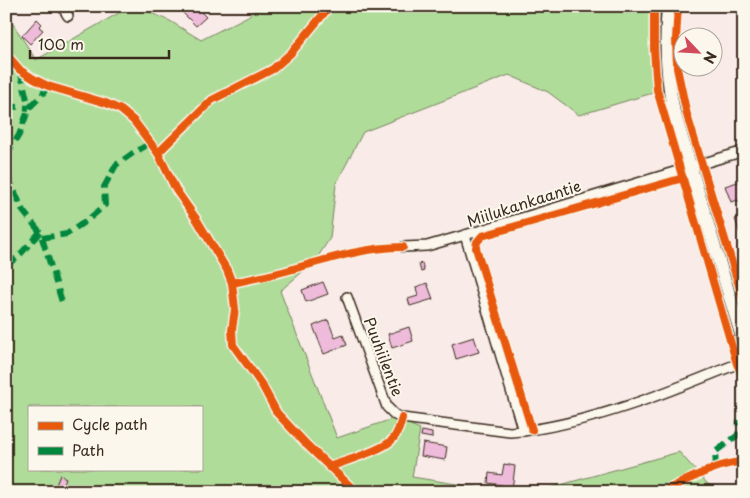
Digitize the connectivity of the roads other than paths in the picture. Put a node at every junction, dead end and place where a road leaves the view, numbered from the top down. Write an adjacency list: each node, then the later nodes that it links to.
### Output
1 (62, 6): 3 (street)
2 (668, 6): 5 (street)
3 (68, 16)
4 (744, 151): 5 (street, Miilukankaantie)
5 (691, 166): 6 (street, Miilukankaantie); 9 (street)
6 (465, 235): 7 (street); 11 (street, Miilukankaantie)
7 (403, 247)
8 (347, 297): 11 (street, Puuhiilentie)
9 (744, 344)
10 (744, 361): 11 (street)
11 (522, 431)

